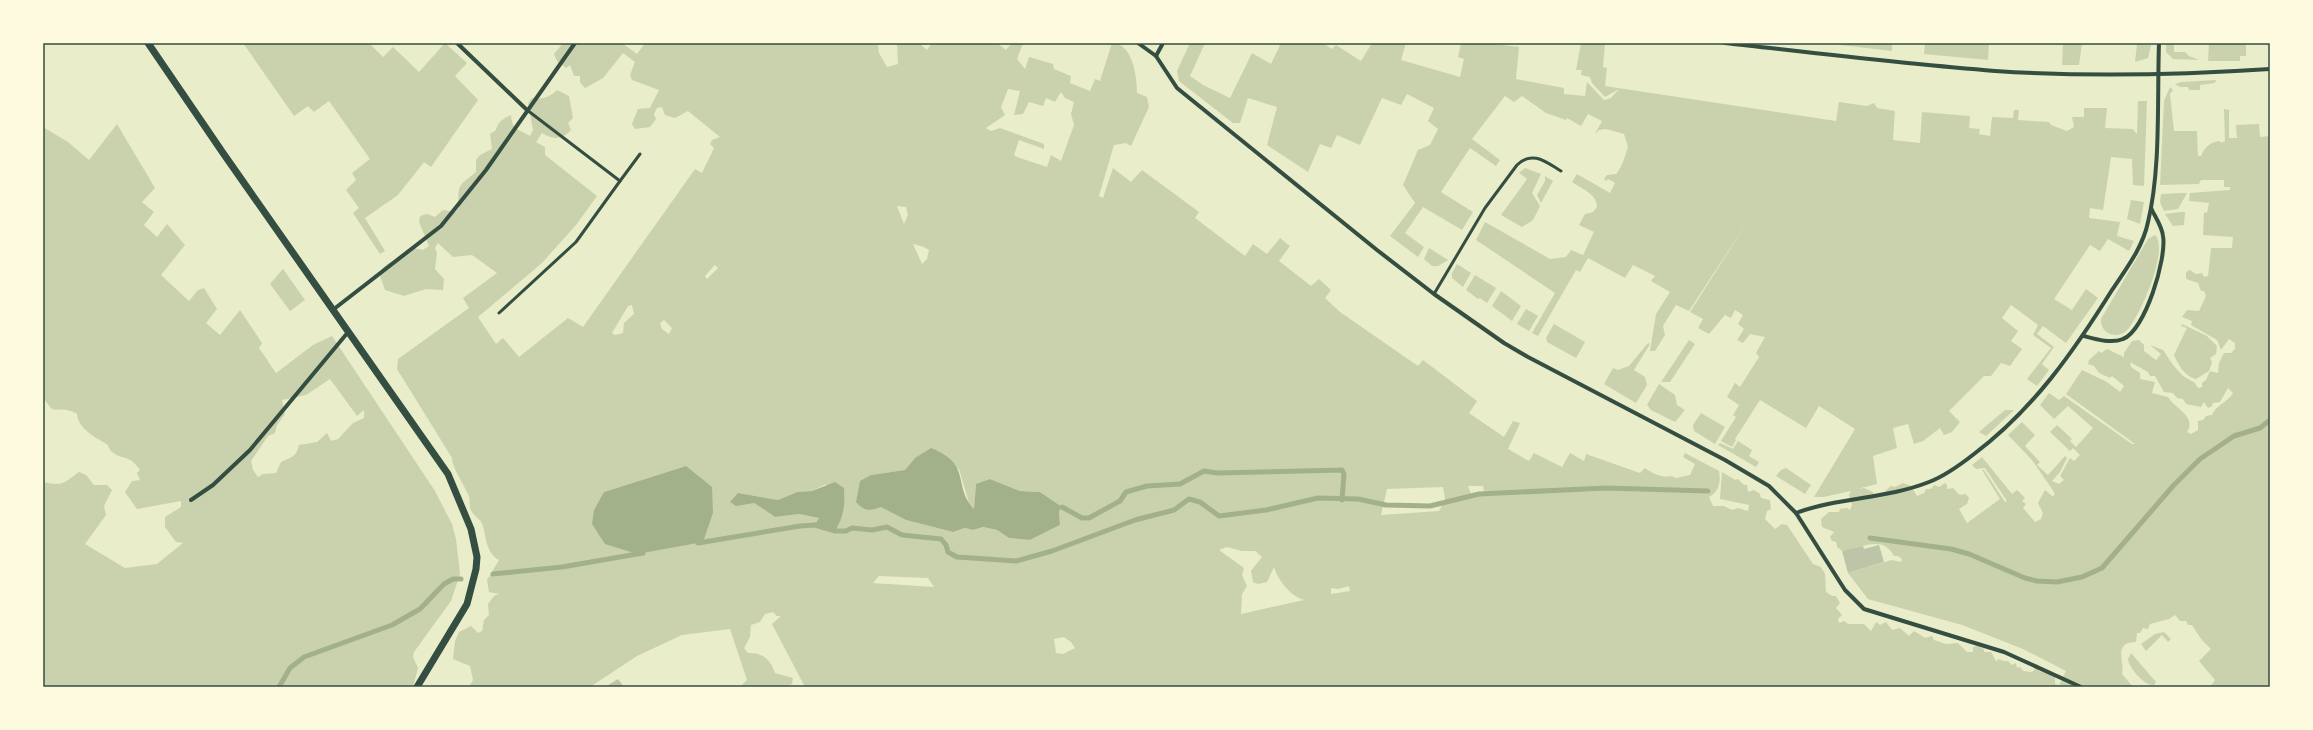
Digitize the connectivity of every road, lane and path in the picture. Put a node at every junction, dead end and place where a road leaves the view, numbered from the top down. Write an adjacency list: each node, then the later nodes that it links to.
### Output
1 (148, 43): 17 (street)
2 (457, 43): 11 (street)
3 (575, 43): 11 (street)
4 (1138, 43): 8 (street)
5 (1163, 43): 8 (street)
6 (1725, 43): 10 (street)
7 (2159, 43): 10 (street)
8 (1156, 56): 16 (street)
9 (2270, 69): 10 (street)
10 (2158, 75): 15 (street)
11 (527, 110): 14 (lane); 17 (street)
12 (640, 154): 14 (lane)
13 (1561, 171): 16 (lane)
14 (620, 181): 18 (lane)
15 (2151, 207): 20 (street); 20 (street)
16 (1434, 294): 22 (street)
17 (334, 309): 19 (street)
18 (499, 313)
19 (349, 331): 21 (street); 23 (street)
20 (2084, 336): 22 (street)
21 (191, 500)
22 (1796, 513): 24 (street)
23 (417, 687)
24 (2081, 687)

